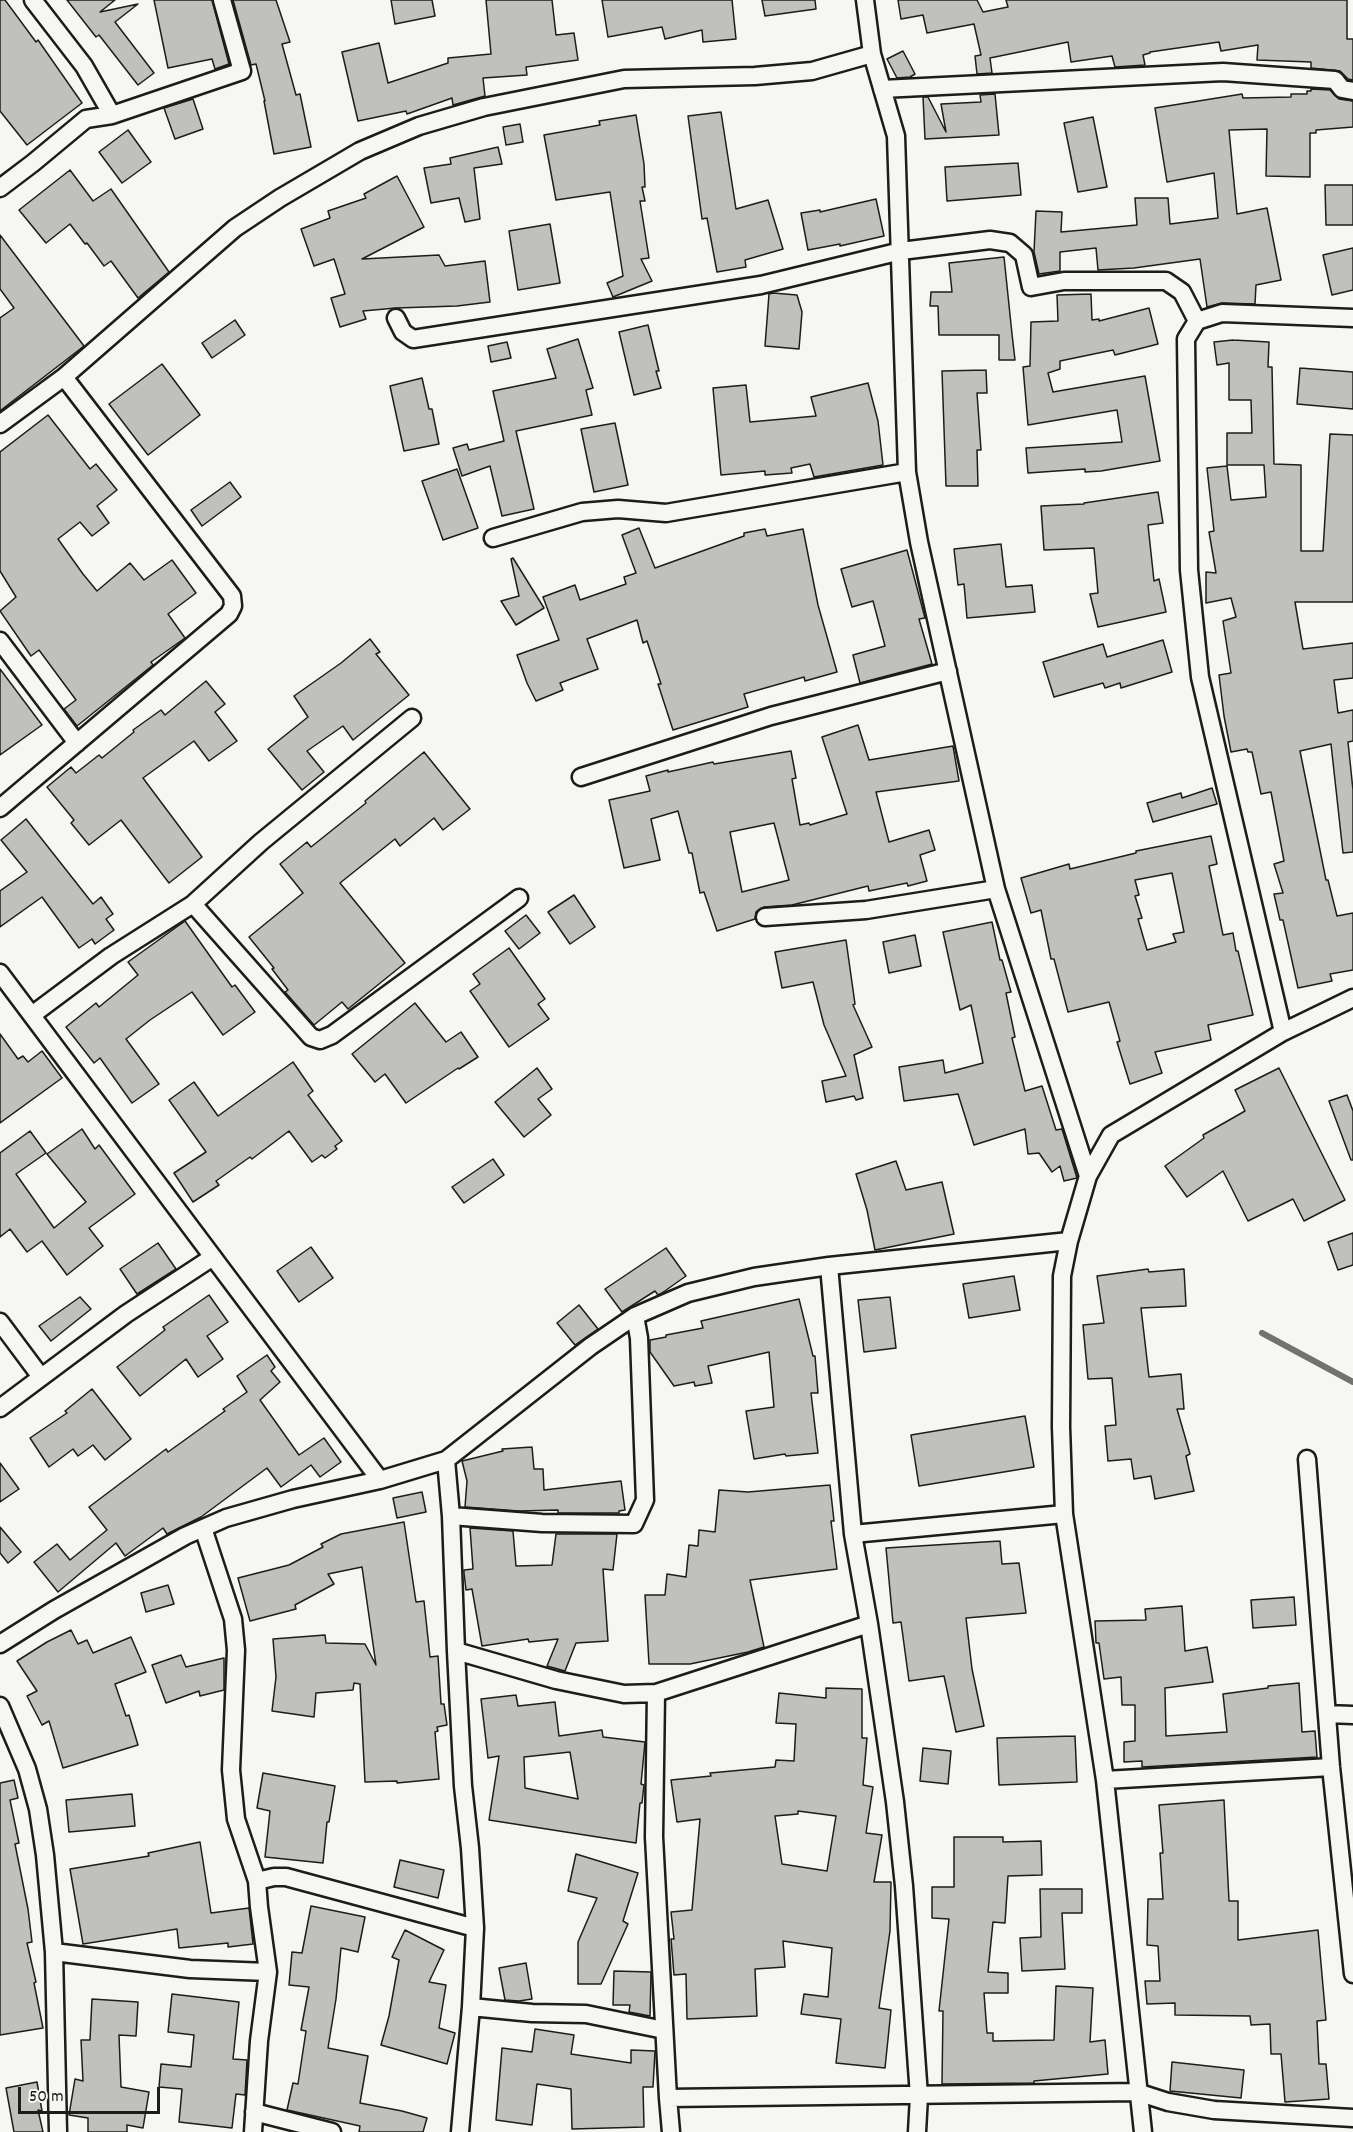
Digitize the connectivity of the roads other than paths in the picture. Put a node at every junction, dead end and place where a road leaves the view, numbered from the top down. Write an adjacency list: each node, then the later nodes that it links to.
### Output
1 (33, 0): 7 (street)
2 (222, 0): 7 (street)
3 (865, 0): 4 (street)
4 (872, 54): 5 (street); 13 (street)
5 (882, 89): 6 (street); 9 (street)
6 (1353, 91)
7 (112, 115): 8 (street)
8 (0, 188)
9 (901, 251): 10 (street); 12 (street); 15 (street)
10 (396, 318)
11 (1353, 318): 12 (street)
12 (1197, 321): 30 (street)
13 (64, 377): 14 (street); 20 (street)
14 (0, 424)
15 (907, 472): 16 (street); 18 (street)
16 (494, 538)
17 (0, 641): 20 (street)
18 (948, 671): 21 (street); 23 (street)
19 (412, 718): 25 (street)
20 (77, 743): 22 (street)
21 (581, 777)
22 (0, 808)
23 (996, 889): 26 (street); 31 (street)
24 (519, 898): 25 (street)
25 (192, 904): 29 (street)
26 (765, 917)
27 (0, 973): 29 (street)
28 (1353, 998): 30 (street)
29 (32, 1015): 33 (street)
30 (1283, 1032): 31 (street)
31 (1088, 1176): 32 (street)
32 (1069, 1241): 34 (street); 42 (street)
33 (213, 1257): 37 (street); 41 (street)
34 (829, 1266): 35 (street); 45 (street)
35 (635, 1316): 39 (street); 43 (street)
36 (0, 1322): 37 (street)
37 (41, 1377): 38 (street)
38 (0, 1408)
39 (446, 1460): 41 (street); 43 (street)
40 (1307, 1460): 51 (street)
41 (380, 1480): 44 (street)
42 (1064, 1514): 45 (street); 54 (street)
43 (451, 1516): 48 (street)
44 (203, 1528): 47 (street); 55 (street)
45 (853, 1534): 46 (street)
46 (869, 1624): 49 (street); 63 (street)
47 (0, 1644)
48 (456, 1651): 49 (street); 56 (street)
49 (656, 1693): 61 (street)
50 (0, 1706): 57 (street)
51 (1327, 1714): 52 (street); 53 (street)
52 (1353, 1715)
53 (1332, 1767): 54 (street); 59 (street)
54 (1104, 1780): 62 (street)
55 (257, 1881): 56 (street); 58 (street)
56 (475, 1928): 60 (street)
57 (54, 1952): 58 (street); 67 (street)
58 (268, 1972): 65 (street)
59 (1353, 1974)
60 (471, 2007): 61 (street); 70 (street)
61 (664, 2030): 64 (street)
62 (1137, 2092): 63 (street); 66 (street); 73 (street)
63 (919, 2096): 64 (street); 72 (street)
64 (668, 2098): 71 (street)
65 (254, 2112): 68 (street); 69 (street)
66 (1353, 2118)
67 (58, 2132)
68 (253, 2132)
69 (332, 2132)
70 (460, 2132)
71 (671, 2132)
72 (917, 2132)
73 (1143, 2132)

